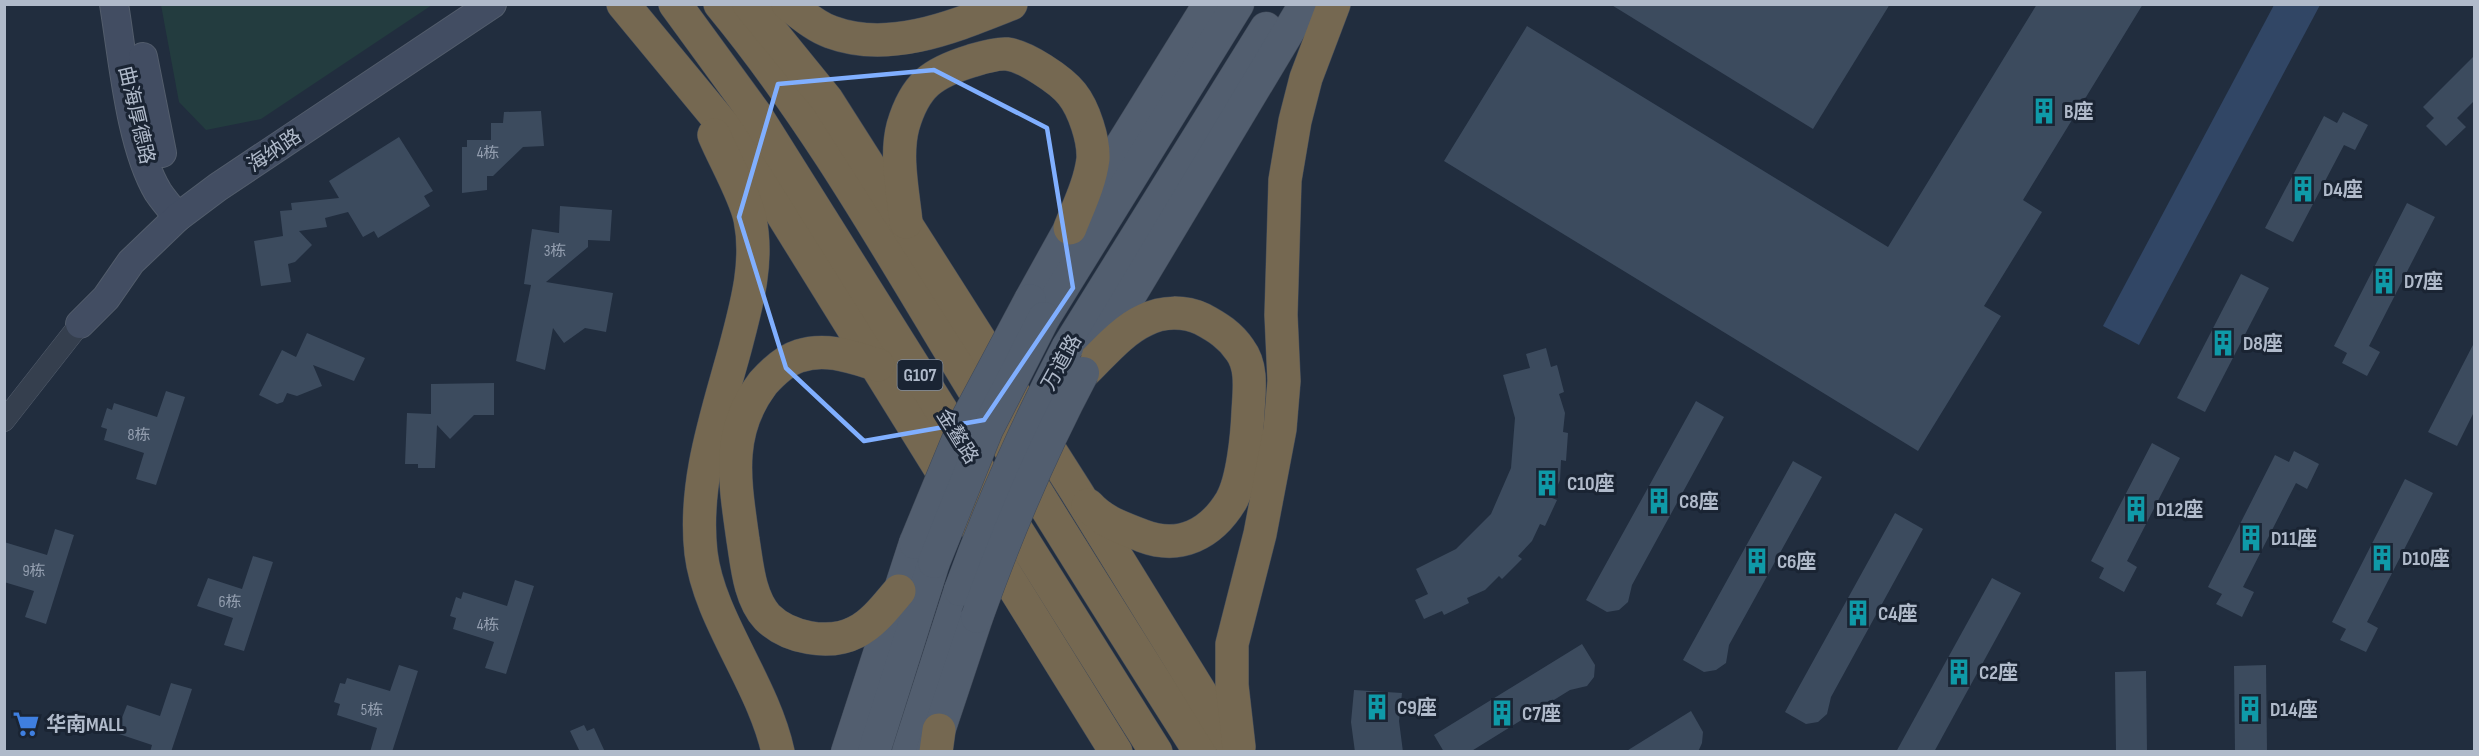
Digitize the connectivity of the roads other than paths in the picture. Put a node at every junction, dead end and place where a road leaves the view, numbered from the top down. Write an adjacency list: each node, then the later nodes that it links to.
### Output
1 (114, 4): 17 (street, 曲海厚德路)
2 (133, 4): 17 (street, 曲海厚德路)
3 (459, 4): 17 (street, 海纳路)
4 (492, 4): 17 (street, 海纳路)
5 (623, 4): 16 (highway)
6 (675, 4): 36 (highway, 金鳌路 / G107)
7 (720, 4): 37 (highway, 金鳌路 / G107)
8 (749, 4): 18 (highway)
9 (789, 4): 10 (highway)
10 (1011, 4)
11 (1209, 4): 19 (main road)
12 (1238, 4): 20 (main road, 万道路)
13 (1280, 4): 22 (main road, 万道路)
14 (1305, 4): 22 (main road)
15 (1334, 4): 38 (highway)
16 (693, 87): 23 (highway); 30 (highway)
17 (180, 205): 21 (street, 海纳路)
18 (906, 227): 19 (highway); 25 (highway)
19 (1070, 228): 20 (main road)
20 (1037, 309): 26 (main road, 万道路, bridge)
21 (80, 324): 24 (street, 海纳路)
22 (1075, 361): 25 (highway); 29 (main road, bridge); 33 (main road, 万道路, bridge)
23 (878, 365): 27 (highway); 28 (highway)
24 (4, 421)
25 (1076, 492): 38 (highway)
26 (924, 552): 27 (main road); 32 (main road, 万道路)
27 (899, 591): 31 (main road)
28 (1096, 719): 34 (highway); 35 (highway)
29 (936, 744)
30 (778, 752)
31 (847, 752)
32 (874, 752)
33 (908, 752)
34 (1107, 752)
35 (1116, 752)
36 (1156, 752)
37 (1200, 752)
38 (1238, 752)

